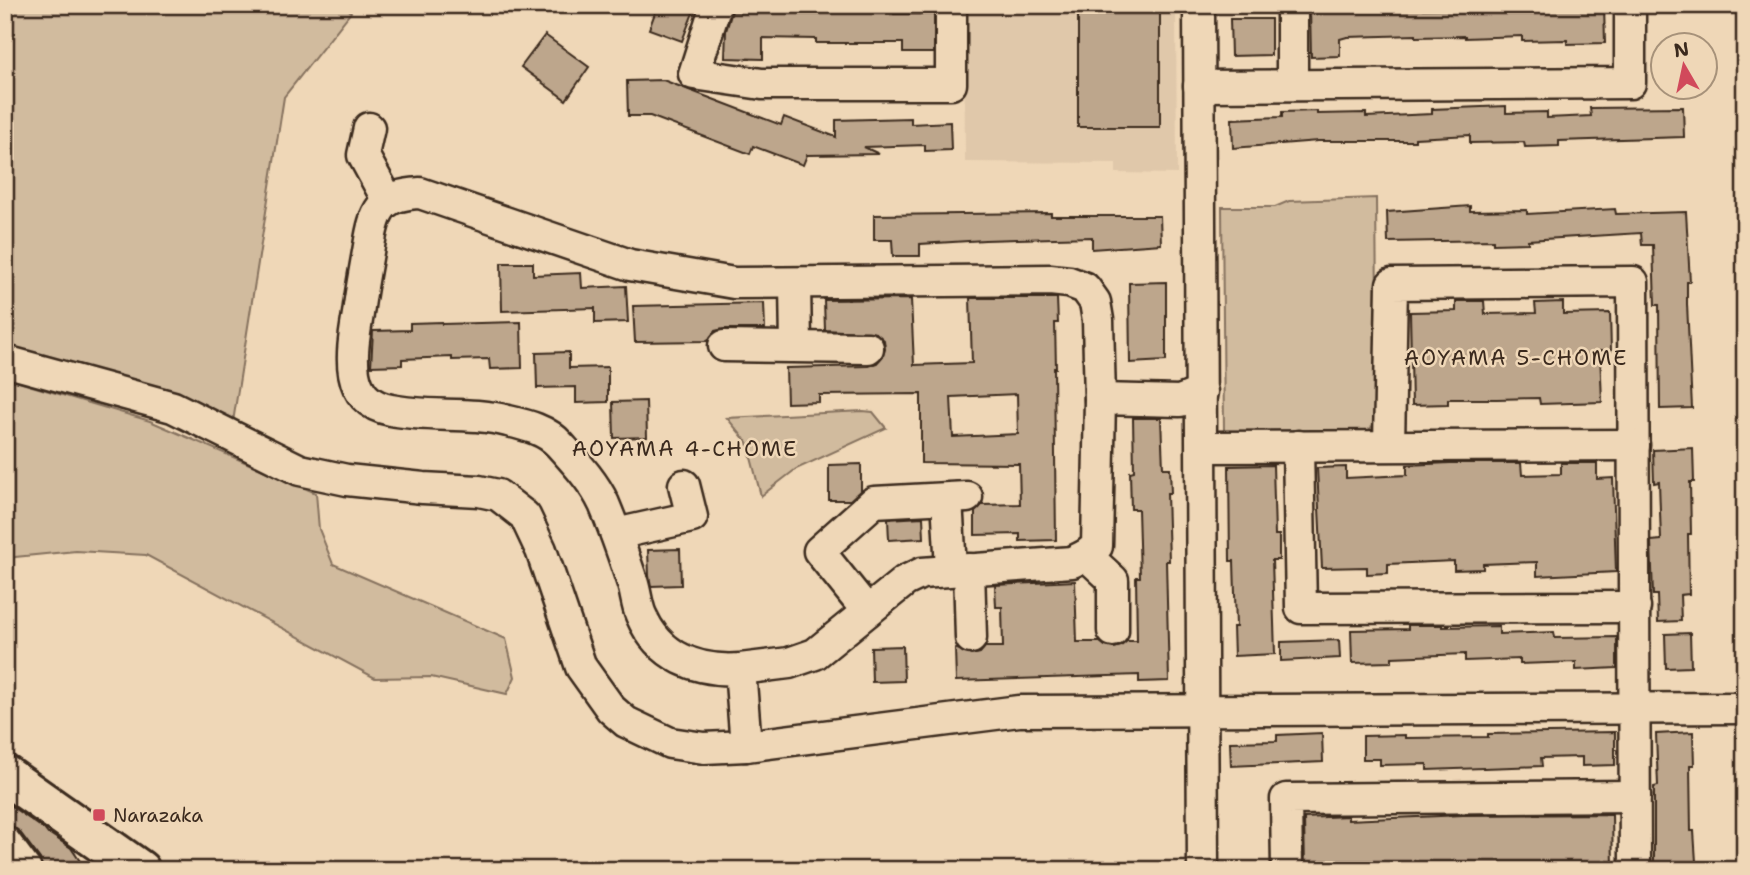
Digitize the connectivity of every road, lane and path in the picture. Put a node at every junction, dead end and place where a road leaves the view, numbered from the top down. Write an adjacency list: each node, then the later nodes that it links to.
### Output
1 (716, 5): 2 (street)
2 (951, 5)
3 (1199, 5): 7 (street)
4 (1292, 5): 6 (street)
5 (1630, 5): 6 (street)
6 (1292, 84): 7 (street)
7 (1199, 86): 15 (street)
8 (369, 128): 9 (street)
9 (387, 199): 10 (street); 22 (street)
10 (795, 283): 12 (street); 16 (street)
11 (724, 346): 12 (street)
12 (796, 346): 13 (street)
13 (868, 348)
14 (5, 361): 33 (street)
15 (1202, 391): 16 (street); 20 (street)
16 (1100, 399): 23 (street)
17 (1389, 445): 18 (street); 18 (street); 19 (street)
18 (1634, 445): 25 (street)
19 (1298, 446): 20 (street); 25 (street)
20 (1203, 447): 31 (street)
21 (684, 485): 22 (street)
22 (616, 534): 29 (street)
23 (1086, 555): 24 (street); 27 (street)
24 (960, 569): 26 (street); 26 (street); 28 (street)
25 (1635, 607): 32 (street)
26 (867, 611): 29 (street)
27 (1113, 631)
28 (971, 638)
29 (740, 669): 33 (street)
30 (1745, 708): 32 (street)
31 (1203, 710): 32 (street); 33 (street); 39 (street)
32 (1635, 710): 35 (street)
33 (746, 746)
34 (5, 775): 38 (main road)
35 (1635, 796): 40 (street); 41 (street)
36 (5, 842): 37 (street)
37 (26, 870)
38 (140, 870)
39 (1203, 870)
40 (1287, 870)
41 (1635, 870)

